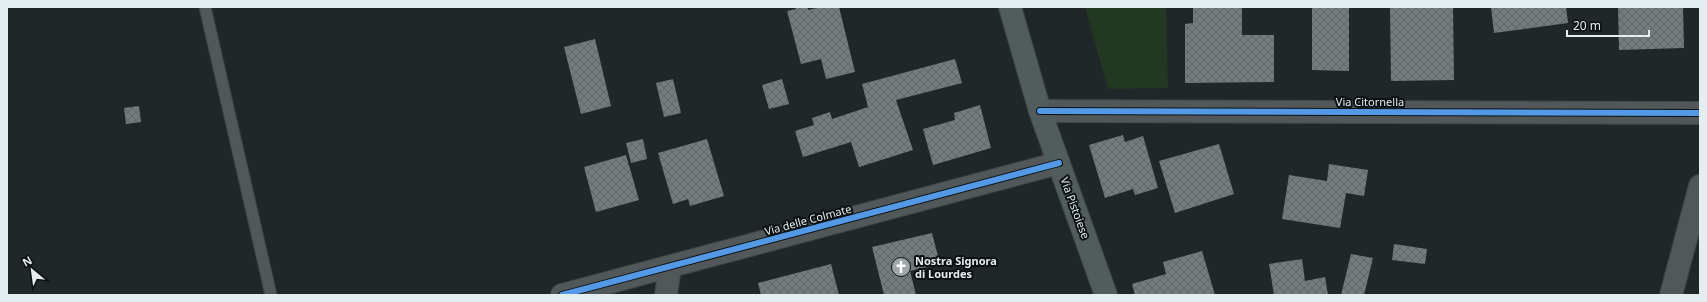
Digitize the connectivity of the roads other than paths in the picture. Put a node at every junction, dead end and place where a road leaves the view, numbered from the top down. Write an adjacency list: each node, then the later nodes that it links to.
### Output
1 (205, 7): 8 (lane)
2 (1010, 7): 3 (main road, Via Pistoiese)
3 (1040, 111): 4 (street, Via Citornella); 5 (main road, Via Pistoiese)
4 (1700, 113)
5 (1059, 163): 7 (street, Via delle Colmate); 11 (main road, Via Pistoiese)
6 (1700, 186): 12 (street)
7 (670, 268): 9 (street, Via delle Colmate); 10 (street)
8 (271, 295)
9 (562, 295)
10 (666, 295)
11 (1106, 295)
12 (1671, 295)

